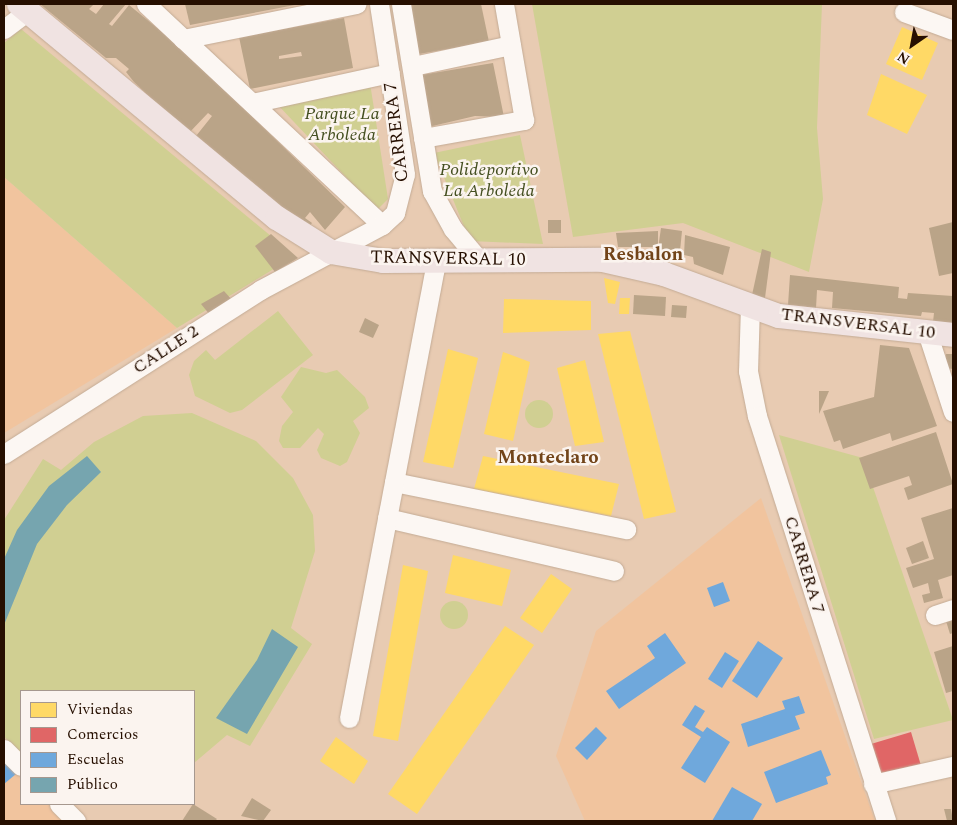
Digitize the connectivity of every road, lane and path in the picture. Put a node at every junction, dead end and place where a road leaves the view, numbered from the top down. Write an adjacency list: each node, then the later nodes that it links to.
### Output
1 (146, 4): 10 (street)
2 (357, 4): 10 (street)
3 (379, 4): 13 (street, CARRERA 7)
4 (401, 4): 12 (street, CARRERA 7)
5 (504, 4): 11 (street)
6 (24, 7): 8 (street); 17 (main road, TRANSVERSAL 10)
7 (904, 12): 9 (street)
8 (4, 29)
9 (953, 30)
10 (183, 39): 14 (street)
11 (511, 45): 12 (street); 15 (street)
12 (413, 66): 15 (street, CARRERA 7)
13 (390, 73): 14 (street); 16 (street, CARRERA 7)
14 (252, 103): 16 (street)
15 (423, 138): 18 (street, CARRERA 7)
16 (382, 225): 17 (street, CARRERA 7)
17 (331, 252): 19 (main road, TRANSVERSAL 10); 24 (street, CALLE 2)
18 (478, 260): 19 (main road, TRANSVERSAL 10); 20 (main road, TRANSVERSAL 10)
19 (436, 261): 25 (street)
20 (750, 305): 21 (main road, TRANSVERSAL 10); 35 (street, CARRERA 7)
21 (927, 332): 22 (main road, TRANSVERSAL 10); 23 (street)
22 (953, 335)
23 (953, 412)
24 (4, 454)
25 (394, 482): 26 (street); 27 (street)
26 (387, 518): 28 (street); 31 (street)
27 (626, 529)
28 (614, 571)
29 (953, 609): 30 (street)
30 (935, 615)
31 (349, 718)
32 (4, 749): 33 (street)
33 (20, 765)
34 (953, 766): 35 (street)
35 (873, 784): 38 (street, CARRERA 7)
36 (60, 805): 37 (street)
37 (76, 821)
38 (886, 821)

